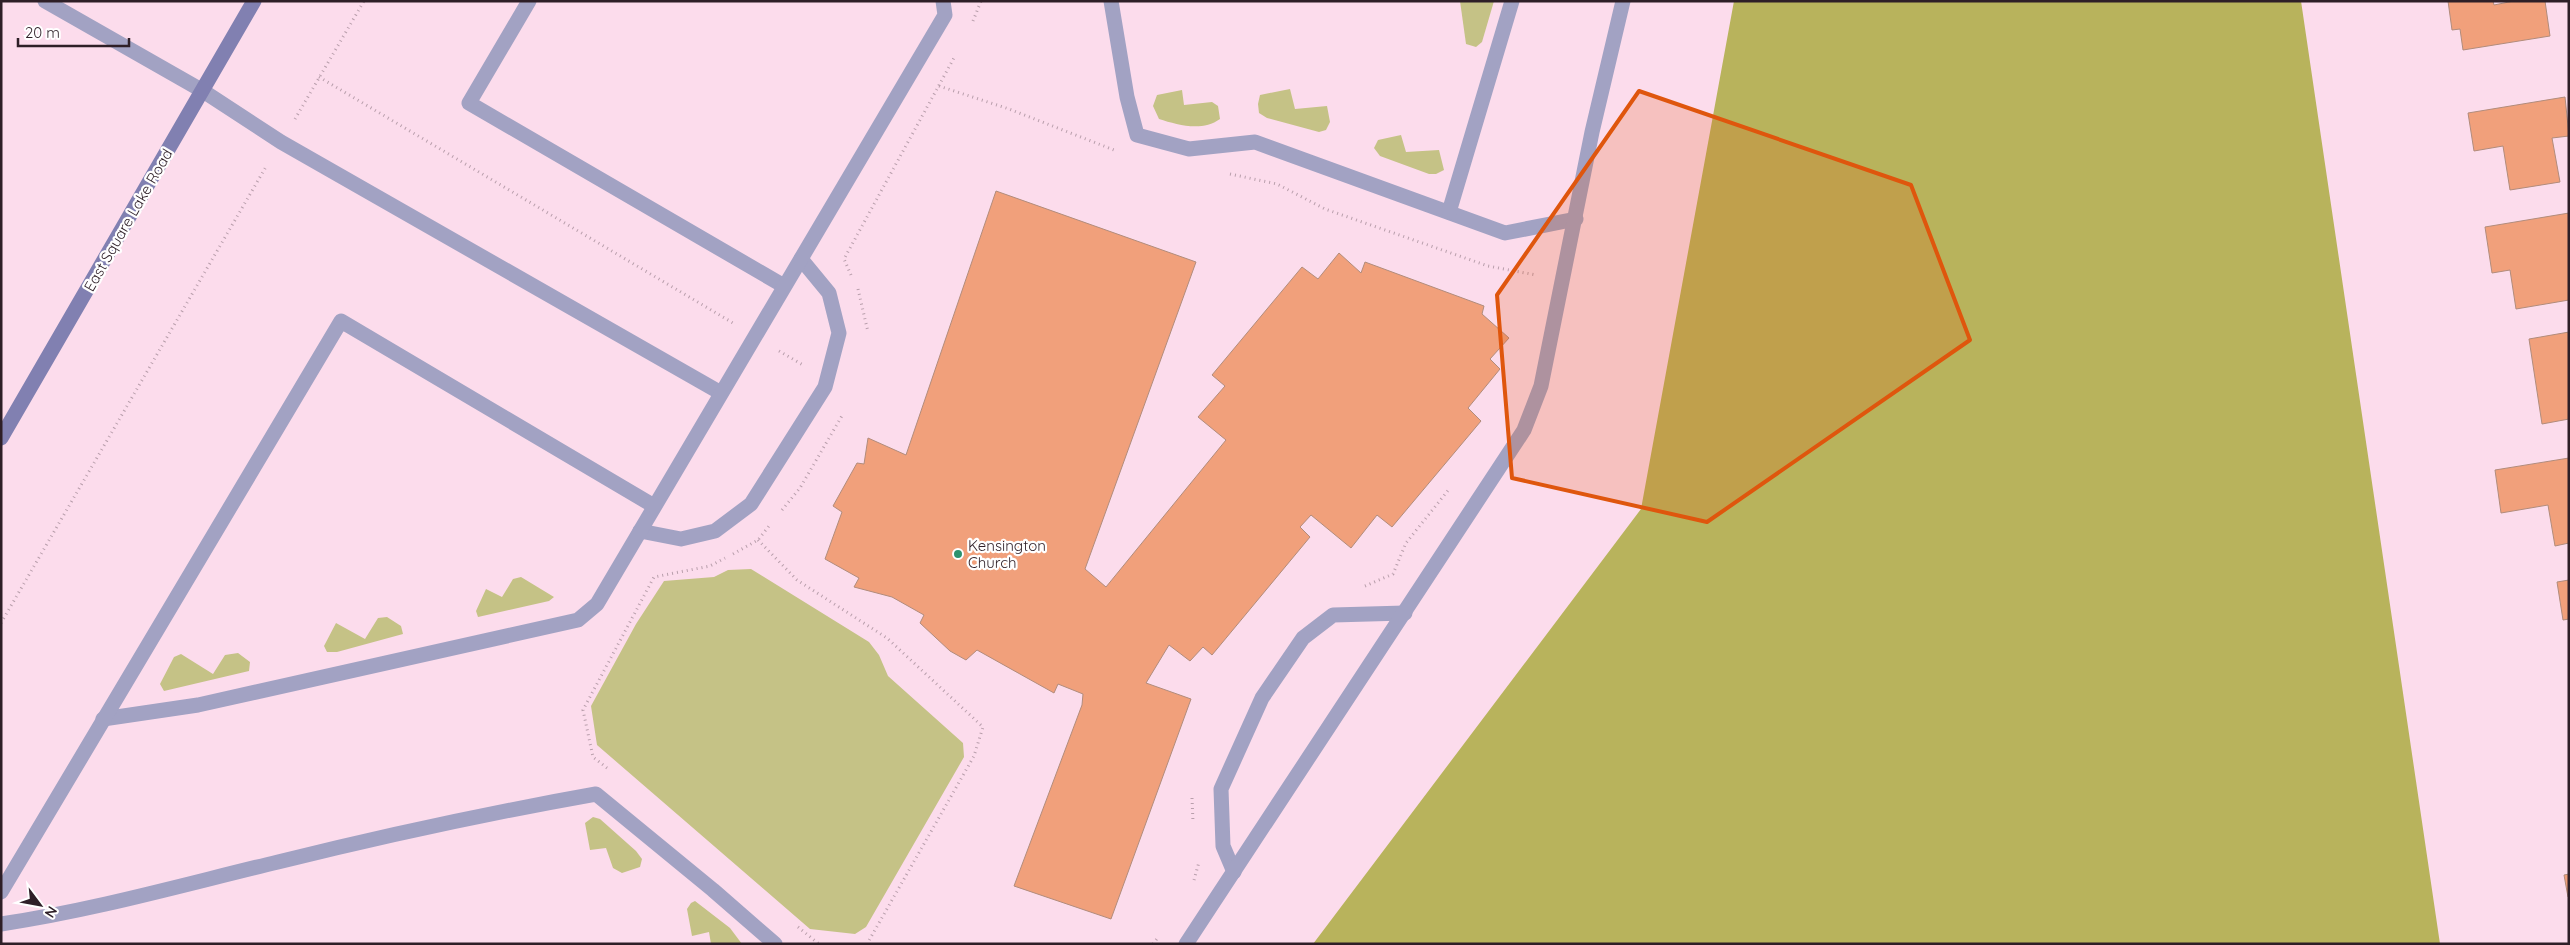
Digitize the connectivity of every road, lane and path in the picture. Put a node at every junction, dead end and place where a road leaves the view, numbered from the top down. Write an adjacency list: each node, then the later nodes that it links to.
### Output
1 (254, 1): 11 (main road, East Square Lake Road)
2 (364, 1): 9 (path)
3 (529, 1): 19 (lane)
4 (943, 1): 17 (lane)
5 (1111, 1): 15 (lane)
6 (1512, 1): 15 (lane)
7 (1623, 1): 16 (lane)
8 (51, 3): 11 (lane)
9 (319, 77): 12 (path); 20 (path)
10 (939, 86): 13 (path)
11 (203, 91): 12 (lane); 23 (main road, East Square Lake Road)
12 (281, 142): 22 (lane); 30 (path)
13 (1121, 152)
14 (1228, 173): 18 (path)
15 (1448, 212): 16 (lane)
16 (1576, 218): 29 (lane)
17 (801, 259): 19 (lane); 21 (lane)
18 (1540, 276)
19 (784, 286): 20 (lane)
20 (755, 336): 21 (path); 22 (lane)
21 (826, 379): 26 (lane)
22 (721, 394): 25 (lane)
23 (1, 438)
24 (1453, 484): 28 (path)
25 (654, 506): 26 (lane); 31 (lane)
26 (640, 531): 31 (lane)
27 (758, 540): 41 (path)
28 (1360, 588)
29 (1404, 613): 35 (lane); 35 (lane)
30 (1, 623)
31 (103, 719): 37 (lane)
32 (1192, 790): 33 (path)
33 (1195, 830)
34 (1201, 854): 36 (path)
35 (1234, 872): 43 (lane)
36 (1192, 887)
37 (1, 892)
38 (1, 924): 40 (lane)
39 (1163, 931): 42 (path)
40 (775, 944)
41 (867, 944)
42 (1153, 944)
43 (1186, 944)

